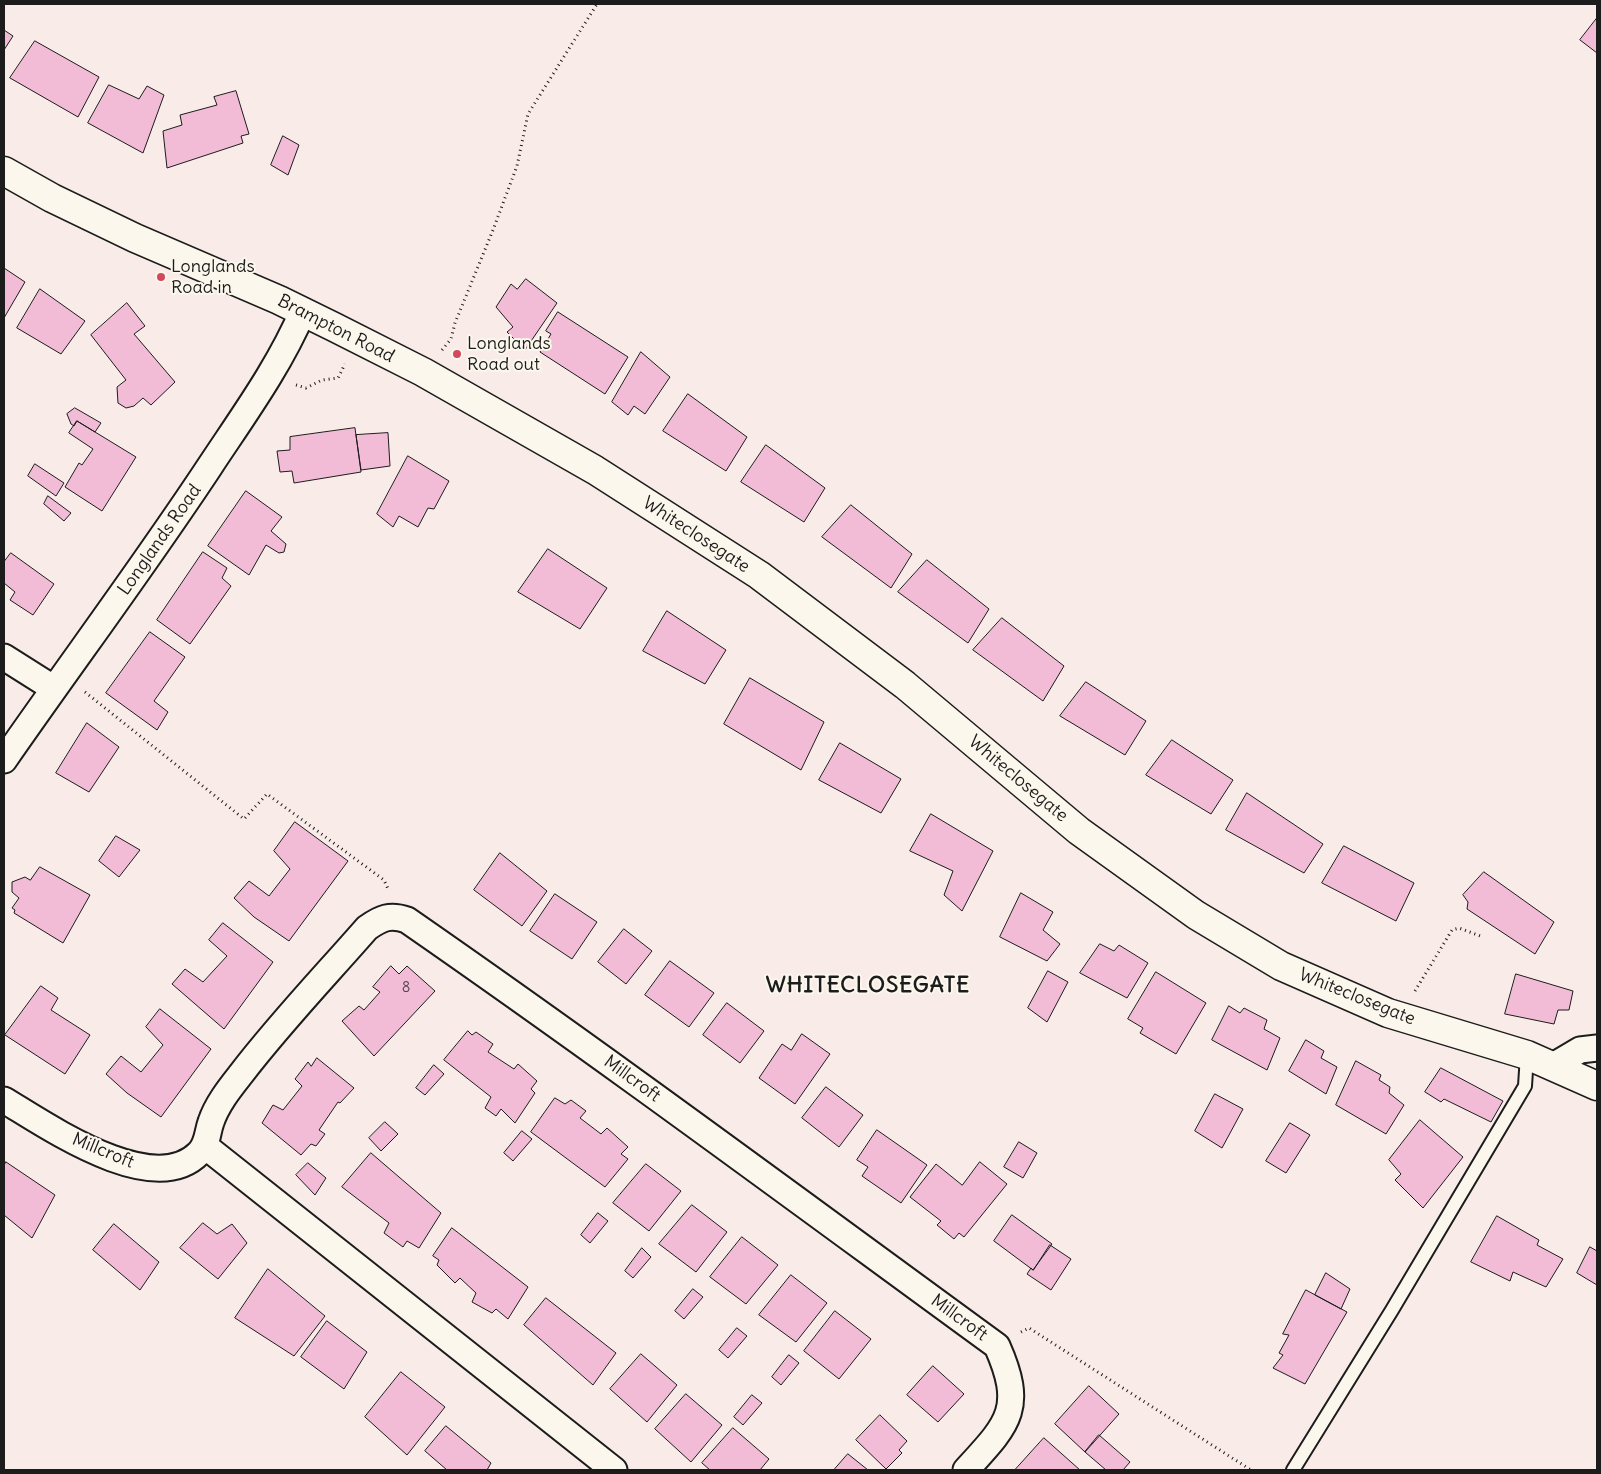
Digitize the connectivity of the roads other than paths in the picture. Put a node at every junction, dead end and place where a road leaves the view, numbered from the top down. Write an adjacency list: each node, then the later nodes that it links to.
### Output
1 (4, 171): 2 (main road, Brampton Road)
2 (303, 311): 3 (main road, Brampton Road); 5 (street, Longlands Road)
3 (476, 402): 8 (main road, Whiteclosegate)
4 (4, 657): 5 (street)
5 (58, 681): 6 (street, Longlands Road)
6 (4, 760)
7 (1597, 1048): 9 (street)
8 (1527, 1055): 9 (main road, Whiteclosegate); 15 (lane)
9 (1553, 1066): 10 (main road, Whiteclosegate)
10 (1597, 1086)
11 (4, 1100): 12 (street, Millcroft)
12 (205, 1146): 13 (street); 14 (street, Millcroft)
13 (614, 1470)
14 (966, 1470)
15 (1293, 1470)

